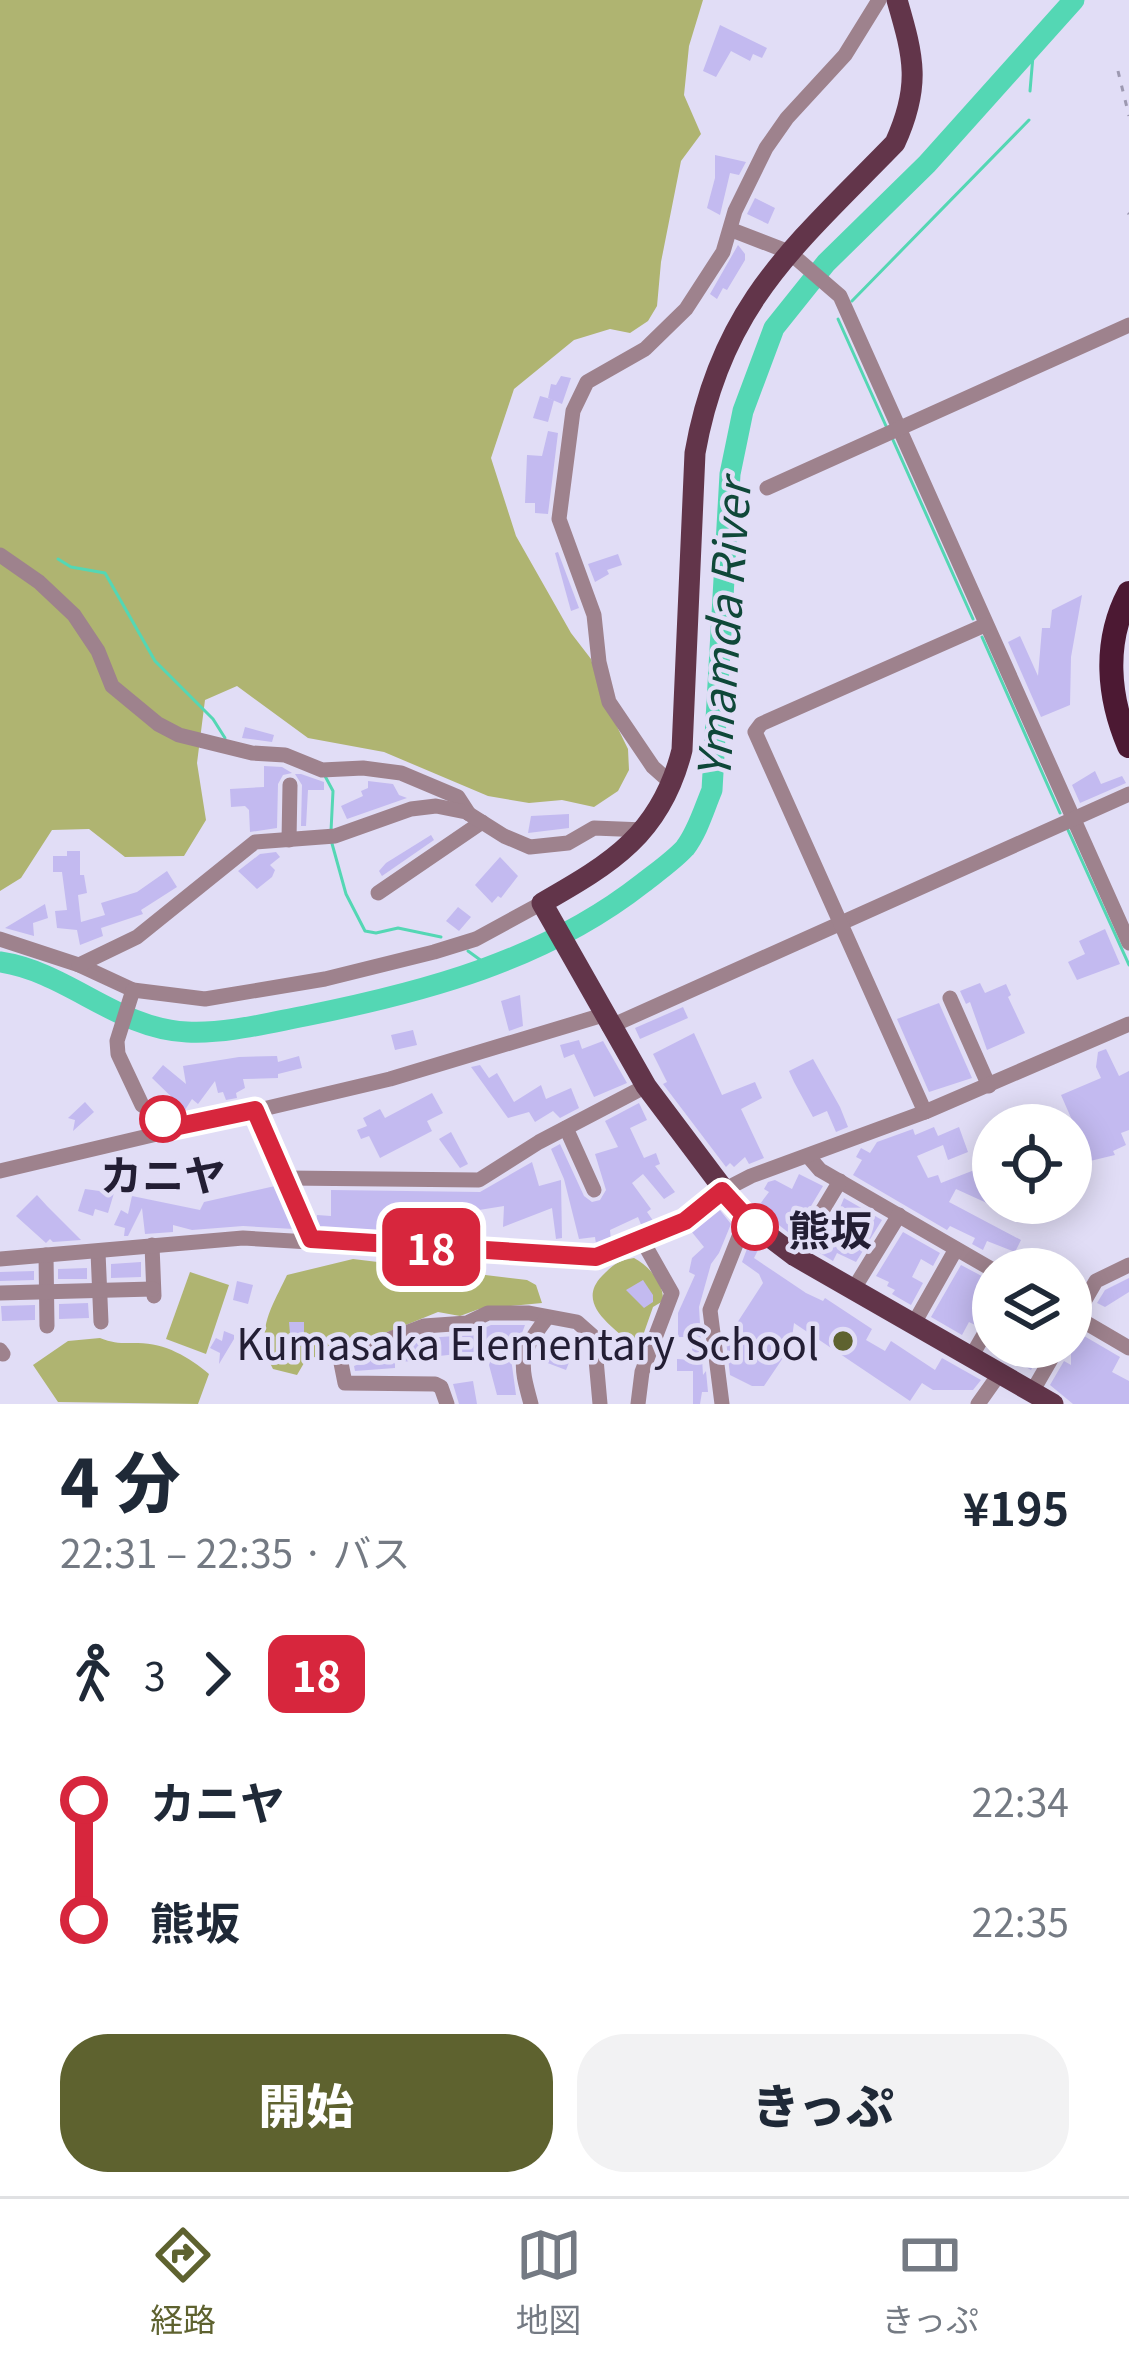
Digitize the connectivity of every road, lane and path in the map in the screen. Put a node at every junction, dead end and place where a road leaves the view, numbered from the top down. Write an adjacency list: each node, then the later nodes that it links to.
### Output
1 (879, 0): 5 (street)
2 (897, 0): 6 (main road)
3 (1118, 71): 4 (path)
4 (1129, 116)
5 (731, 230): 6 (street); 14 (street)
6 (789, 252): 8 (street); 14 (main road)
7 (1129, 325): 8 (street)
8 (897, 428): 9 (street); 12 (street)
9 (767, 488)
10 (0, 555): 17 (street)
11 (1129, 593): 13 (highway)
12 (986, 625): 18 (street); 23 (street)
13 (1129, 746)
14 (671, 783): 19 (main road)
15 (290, 785): 20 (street)
16 (1129, 794): 18 (street)
17 (475, 818): 19 (street); 20 (street); 21 (street)
18 (1072, 818): 23 (street); 25 (street)
19 (644, 830): 22 (main road)
20 (289, 840): 26 (street)
21 (378, 893)
22 (544, 907): 27 (street); 29 (main road)
23 (838, 924): 29 (street); 34 (street)
24 (0, 939): 26 (street)
25 (1129, 943)
26 (79, 965): 27 (street)
27 (133, 990): 35 (street)
28 (950, 998): 32 (street)
29 (606, 1021): 31 (main road); 33 (street)
30 (1129, 1024): 32 (street)
31 (646, 1086): 36 (street); 42 (main road)
32 (989, 1086): 34 (street)
33 (255, 1110): 35 (street); 39 (street)
34 (925, 1112): 37 (street)
35 (174, 1127): 38 (street)
36 (566, 1128): 39 (street); 41 (street)
37 (808, 1156): 40 (street); 42 (street)
38 (0, 1171)
39 (286, 1178): 45 (street)
40 (840, 1181): 43 (street); 51 (street)
41 (594, 1190)
42 (722, 1191): 44 (main road); 46 (street)
43 (899, 1215): 48 (street); 57 (street)
44 (746, 1220): 51 (main road); 74 (street)
45 (311, 1239): 46 (street); 47 (street)
46 (642, 1240): 73 (street)
47 (152, 1245): 49 (street); 56 (street)
48 (956, 1249): 52 (street); 62 (street)
49 (98, 1252): 50 (street); 56 (street)
50 (46, 1255): 53 (street); 58 (street)
51 (795, 1256): 57 (main road)
52 (972, 1258)
53 (0, 1259)
54 (1129, 1265): 55 (street)
55 (1092, 1287)
56 (100, 1290): 58 (street); 61 (street)
57 (853, 1290): 62 (main road)
58 (46, 1291): 59 (street); 63 (street)
59 (0, 1293)
60 (546, 1318): 70 (street); 71 (street); 72 (street)
61 (101, 1322)
62 (913, 1324): 66 (main road)
63 (47, 1326)
64 (1092, 1329): 65 (street)
65 (1129, 1348)
66 (971, 1357): 68 (main road)
67 (1046, 1368): 69 (street)
68 (1000, 1373): 69 (main road); 75 (street)
69 (1032, 1391): 76 (main road)
70 (447, 1404)
71 (530, 1404)
72 (600, 1404)
73 (638, 1404)
74 (722, 1404)
75 (979, 1404)
76 (1053, 1404)

